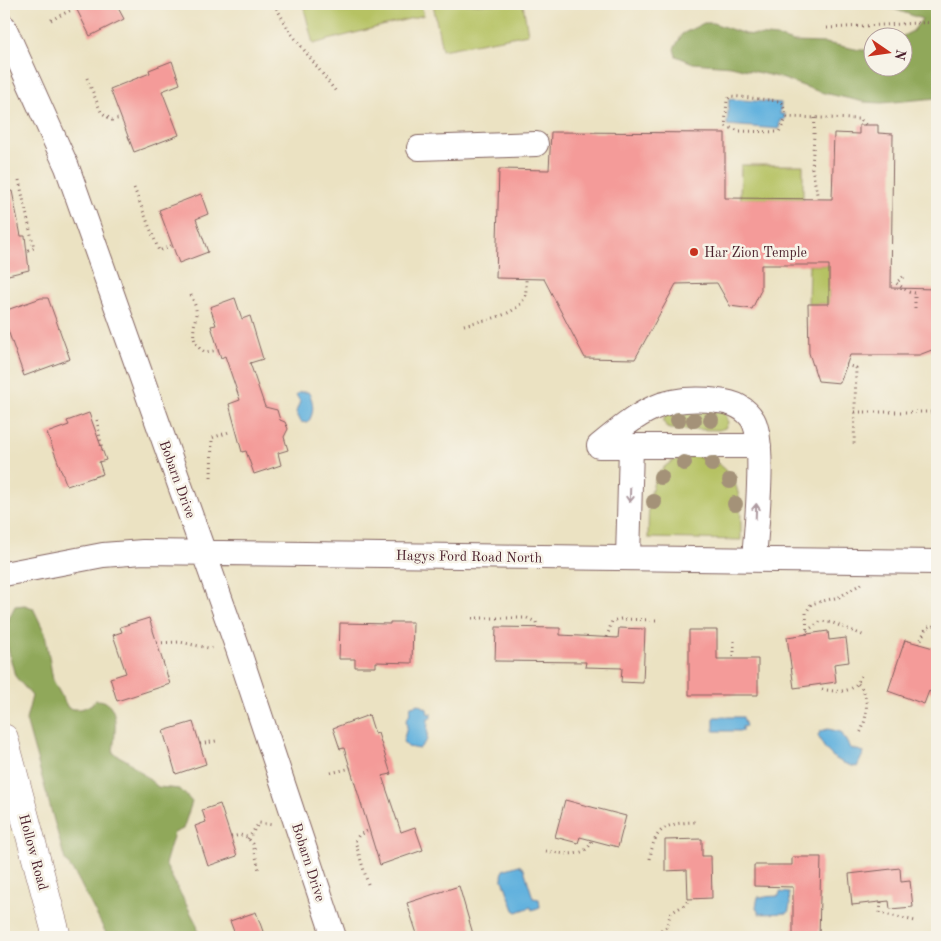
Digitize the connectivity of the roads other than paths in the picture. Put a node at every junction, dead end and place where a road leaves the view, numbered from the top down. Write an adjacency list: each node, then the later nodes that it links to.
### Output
1 (4, 27): 6 (street, Bobarn Drive)
2 (536, 144): 3 (street)
3 (419, 148)
4 (631, 446): 5 (street); 5 (street); 7 (street, one-way to 7)
5 (759, 446): 8 (street, one-way to 5)
6 (205, 552): 7 (street, Hagys Ford Road North); 10 (street, Hagys Ford Road North); 13 (street, Bobarn Drive)
7 (628, 558): 8 (street, Hagys Ford Road North)
8 (754, 559): 9 (street, Hagys Ford Road North)
9 (937, 562)
10 (4, 574)
11 (4, 738): 12 (main road, Hollow Road)
12 (57, 937)
13 (334, 937)

